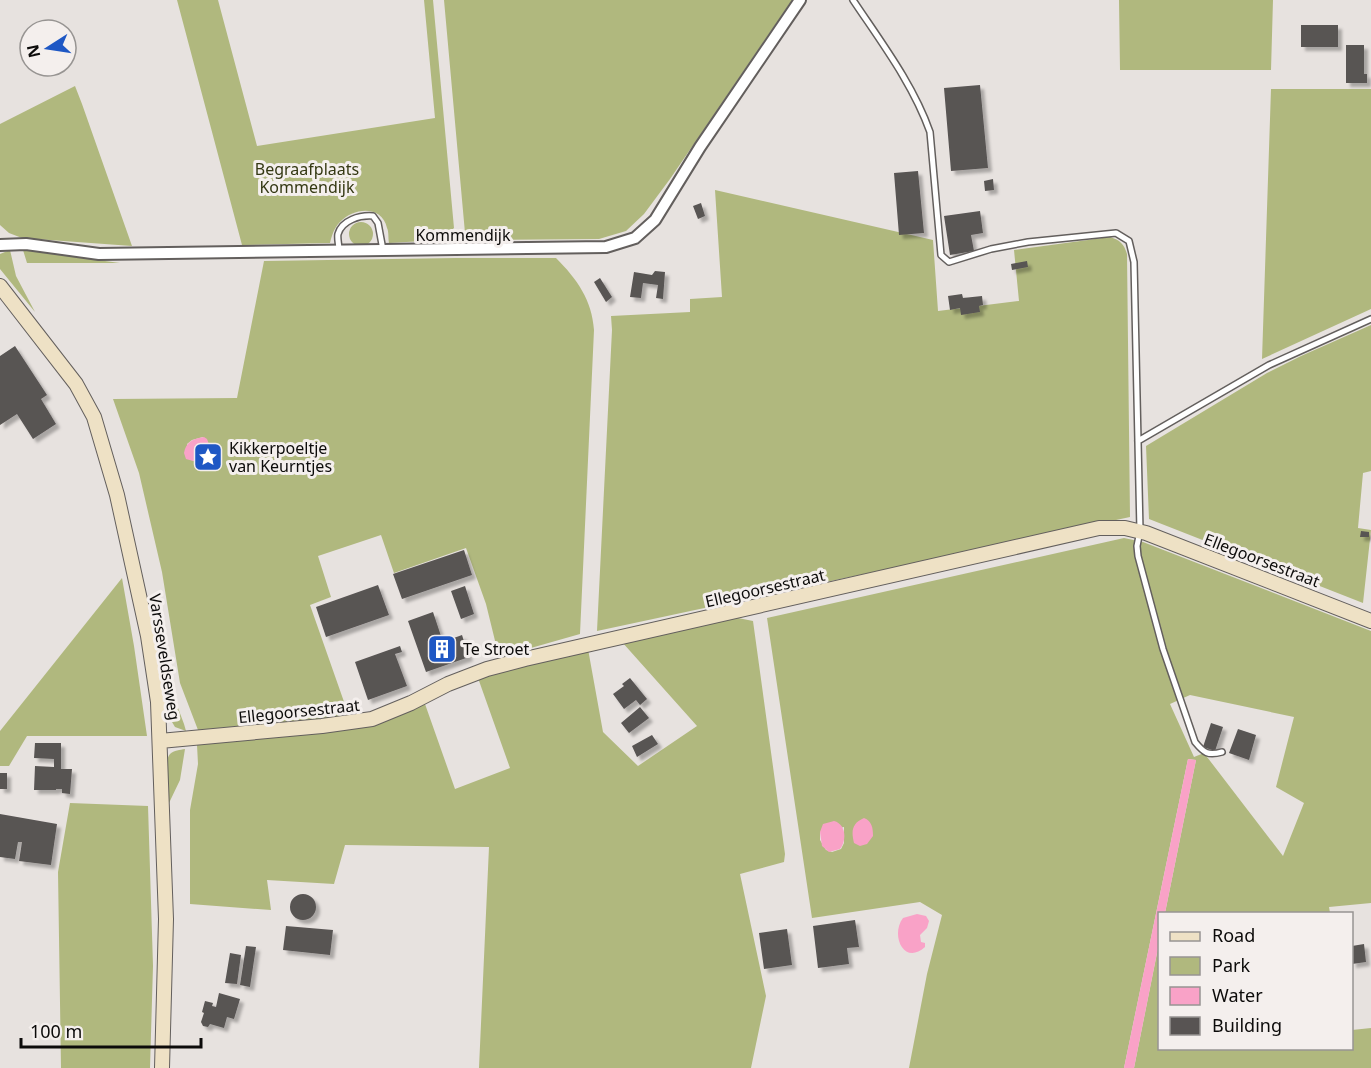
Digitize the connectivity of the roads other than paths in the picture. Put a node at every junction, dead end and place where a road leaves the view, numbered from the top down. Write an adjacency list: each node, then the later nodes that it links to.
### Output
1 (800, 0): 4 (street, Kommendijk)
2 (854, 0): 8 (lane)
3 (0, 245): 5 (street, Kommendijk)
4 (383, 250): 5 (street, Kommendijk); 5 (lane)
5 (339, 251)
6 (0, 286): 11 (street, Varsseveldseweg)
7 (1371, 319): 8 (lane)
8 (1138, 441): 9 (lane)
9 (1140, 531): 10 (street, Ellegoorsestraat); 11 (street, Ellegoorsestraat); 12 (lane)
10 (1371, 621)
11 (160, 741): 13 (street, Varsseveldseweg)
12 (1222, 752)
13 (162, 1068)

